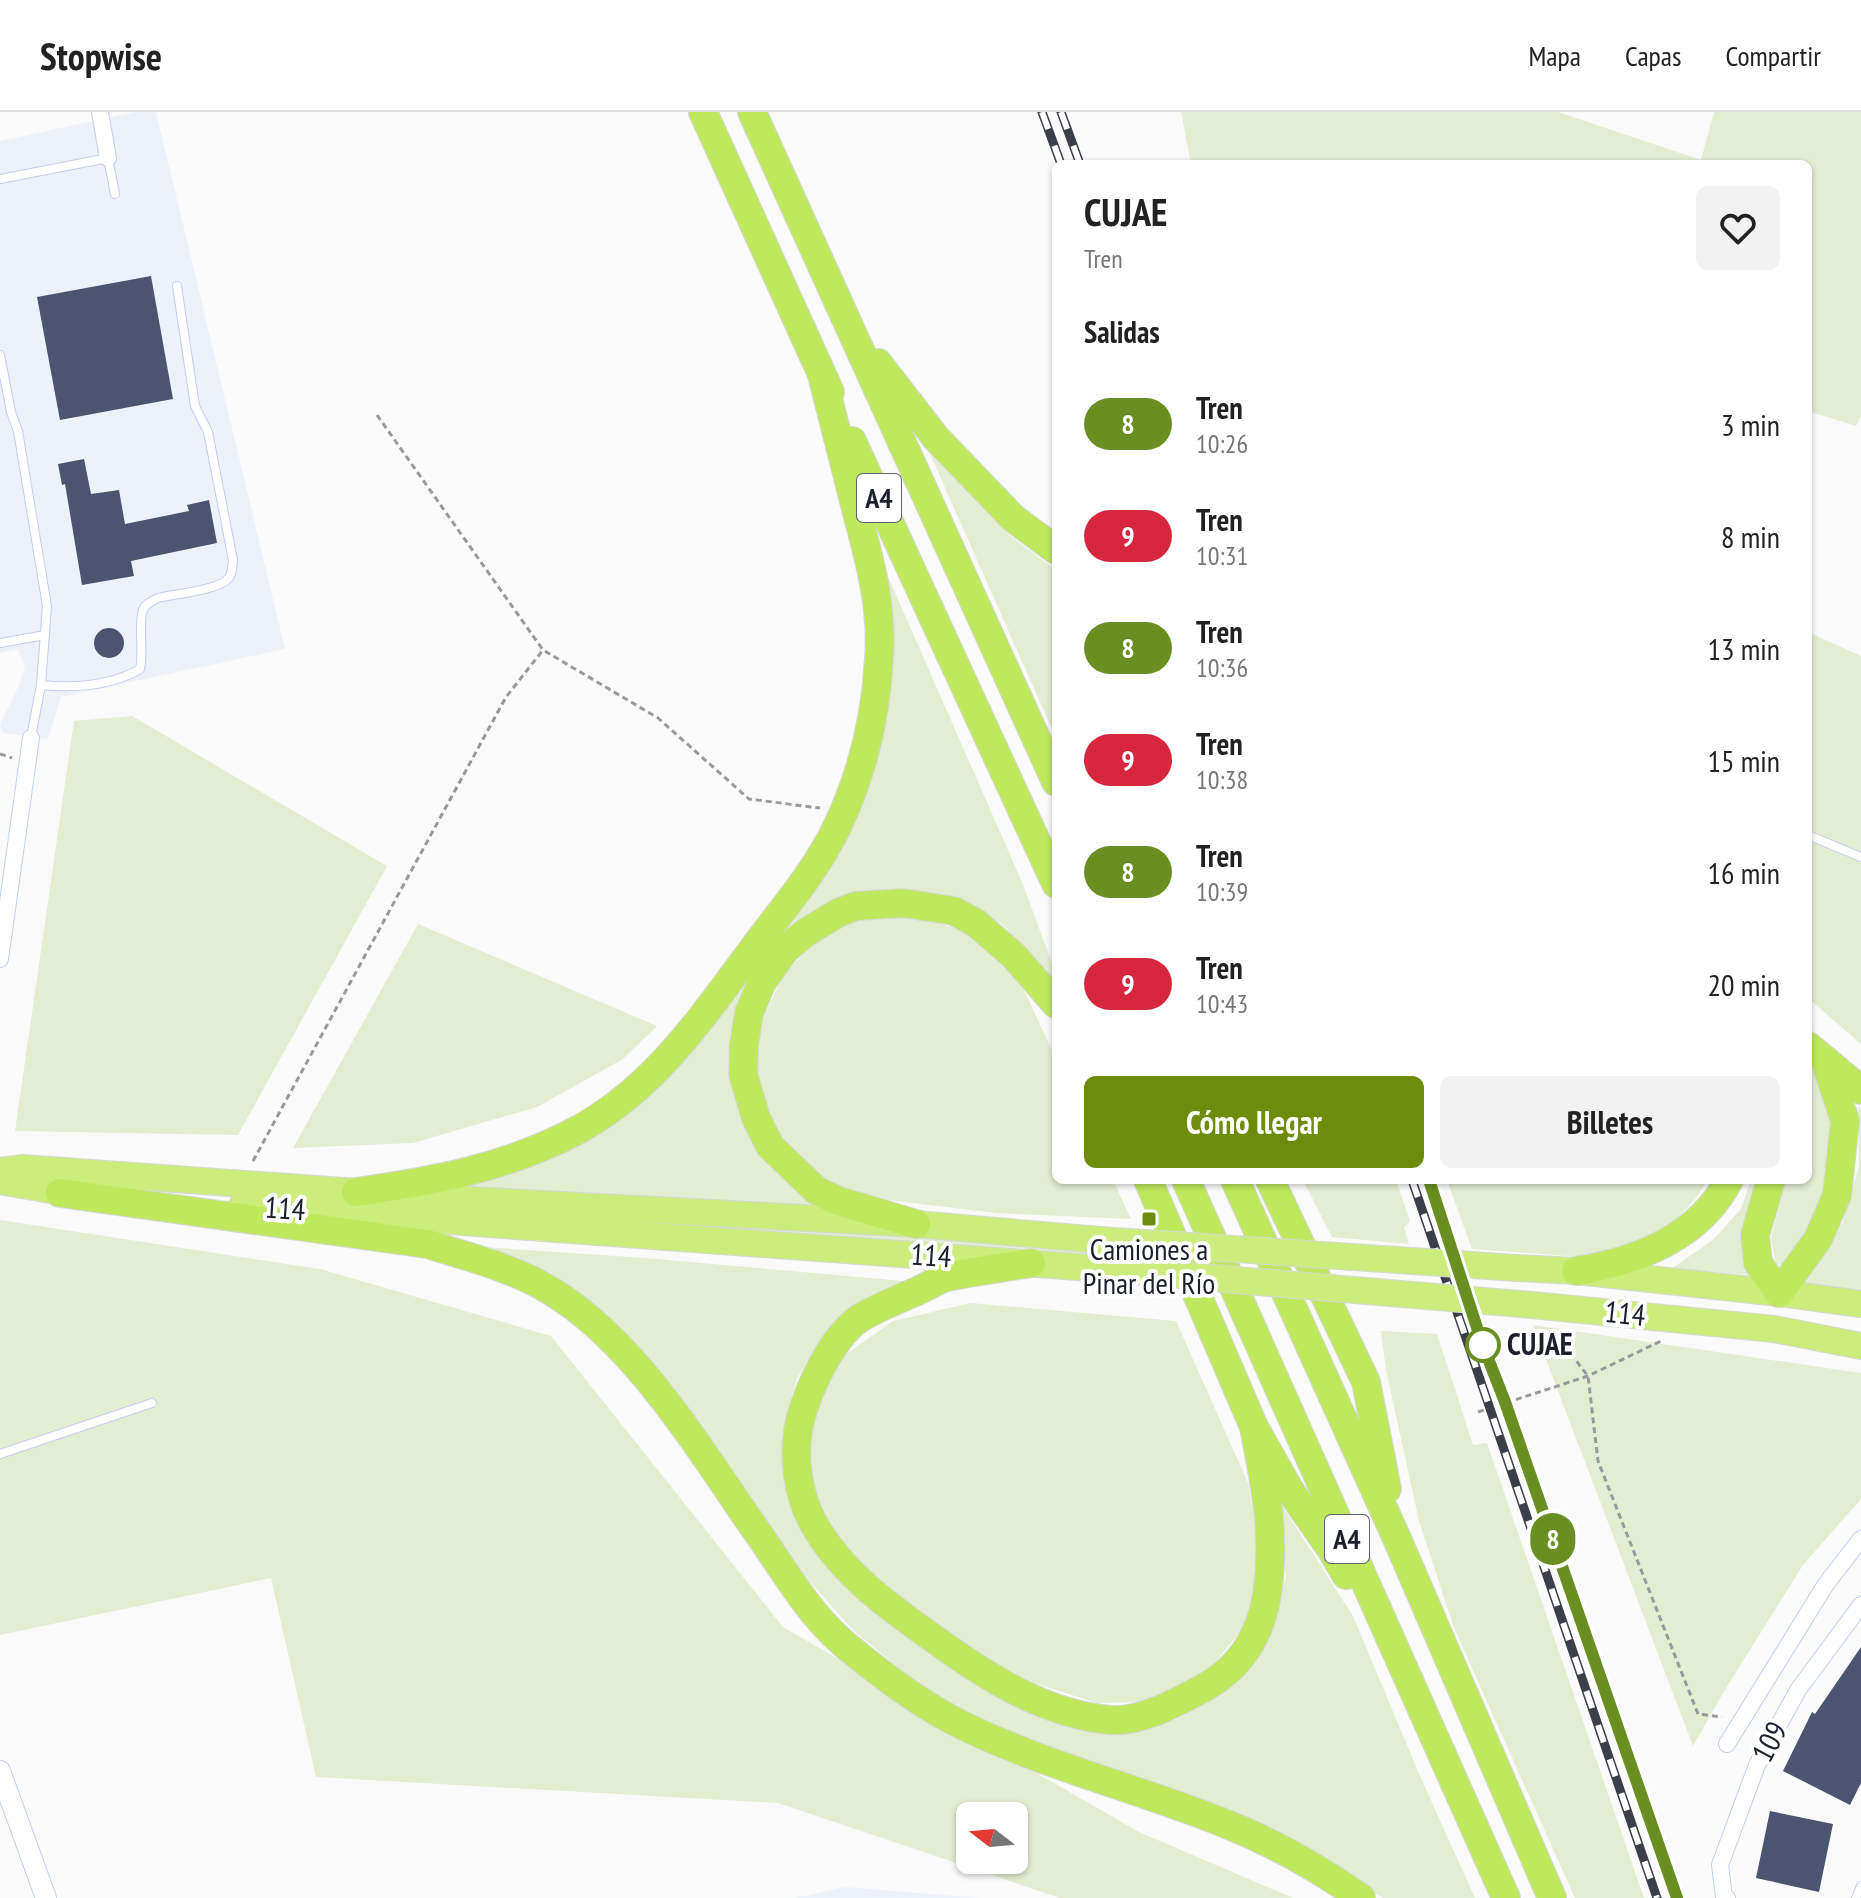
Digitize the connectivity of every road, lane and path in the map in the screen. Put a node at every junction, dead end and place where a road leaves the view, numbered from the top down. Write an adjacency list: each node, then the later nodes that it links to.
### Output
1 (100, 112): 4 (street)
2 (703, 112): 10 (highway, A4)
3 (752, 112): 8 (highway, A4)
4 (108, 158): 5 (lane); 6 (lane)
5 (0, 179)
6 (115, 194)
7 (177, 286): 18 (lane)
8 (846, 321): 14 (highway); 20 (highway, A4)
9 (0, 355): 11 (lane)
10 (822, 375): 21 (highway); 24 (highway, A4)
11 (11, 412): 12 (lane); 15 (lane)
12 (0, 414)
13 (377, 415): 17 (path)
14 (1052, 547)
15 (45, 635): 16 (lane); 18 (lane)
16 (0, 643)
17 (543, 650): 21 (path); 31 (path)
18 (41, 685): 19 (lane)
19 (31, 738): 25 (street)
20 (1052, 773)
21 (844, 810): 38 (highway)
22 (1812, 837): 23 (lane)
23 (1861, 857)
24 (1052, 875)
25 (0, 959)
26 (1052, 1000): 40 (highway)
27 (1816, 1053): 28 (highway); 43 (highway)
28 (1861, 1090)
29 (0, 1171): 31 (highway, 114)
30 (0, 1181): 39 (highway, 114)
31 (241, 1183): 38 (highway, 114)
32 (1150, 1184): 53 (highway)
33 (1188, 1184): 58 (highway, A4)
34 (1237, 1184): 56 (highway, A4)
35 (1272, 1184): 56 (highway)
36 (1727, 1184): 42 (highway)
37 (1770, 1184): 43 (highway)
38 (356, 1192): 40 (highway, 114)
39 (60, 1193): 41 (highway, 114); 64 (highway)
40 (916, 1224): 42 (highway, 114, bridge)
41 (1031, 1263): 45 (highway, 114, bridge); 53 (highway)
42 (1576, 1271): 43 (highway, 114)
43 (1779, 1293): 44 (highway, 114); 46 (highway); 48 (highway)
44 (1861, 1304)
45 (1532, 1305): 46 (highway, 114); 50 (path)
46 (1618, 1313): 47 (highway, 114)
47 (1700, 1322): 49 (highway, 114); 50 (path)
48 (1861, 1336)
49 (1861, 1346)
50 (1588, 1376): 52 (path); 59 (path)
51 (152, 1403): 54 (lane)
52 (1478, 1412)
53 (1254, 1427): 58 (highway)
54 (0, 1454)
55 (1861, 1539): 59 (street)
56 (1398, 1541): 66 (highway, A4)
57 (1861, 1605): 67 (street, 109)
58 (1422, 1707): 65 (highway, A4)
59 (1742, 1719): 60 (street)
60 (1727, 1744)
61 (0, 1771): 63 (street)
62 (1861, 1886): 68 (lane)
63 (46, 1898)
64 (1361, 1898)
65 (1506, 1898)
66 (1552, 1898)
67 (1725, 1898)
68 (1856, 1898)

